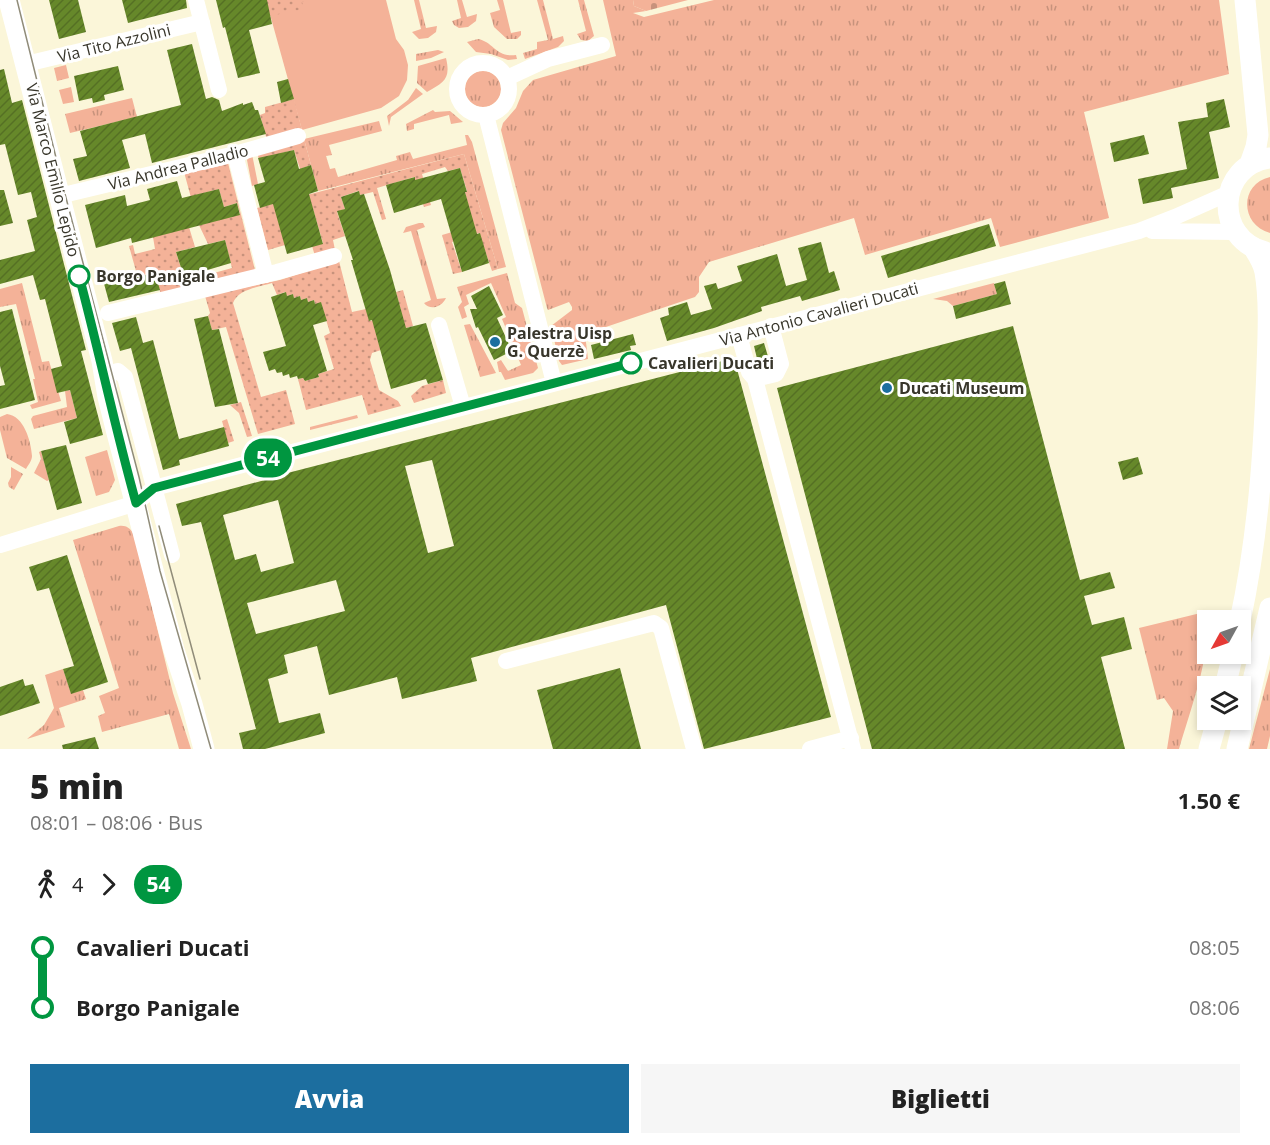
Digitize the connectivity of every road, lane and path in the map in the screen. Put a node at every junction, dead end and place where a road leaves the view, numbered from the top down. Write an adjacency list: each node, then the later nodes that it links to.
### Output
1 (9, 0): 6 (main road, Via Marco Emilio Lepido)
2 (196, 0): 4 (street)
3 (1245, 0): 13 (main road)
4 (202, 22): 6 (street, Via Tito Azzolini); 8 (street)
5 (602, 45): 7 (street)
6 (26, 64): 15 (main road, Via Marco Emilio Lepido)
7 (507, 78): 9 (street); 9 (street)
8 (219, 90)
9 (486, 115): 27 (street)
10 (298, 136): 11 (street, Via Andrea Palladio)
11 (235, 154): 15 (street, Via Andrea Palladio); 20 (street)
12 (1270, 158): 13 (main road)
13 (1250, 164): 14 (main road)
14 (1229, 193): 16 (street, Via Antonio Cavalieri Ducati); 17 (main road)
15 (59, 196): 25 (main road, Via Marco Emilio Lepido)
16 (1140, 231): 17 (street, Via Antonio Cavalieri Ducati); 23 (street, Via Antonio Cavalieri Ducati)
17 (1236, 232): 18 (main road)
18 (1262, 250): 34 (main road)
19 (334, 256): 20 (street)
20 (266, 275): 21 (street)
21 (108, 313)
22 (439, 325): 28 (street)
23 (771, 326): 24 (street, Via Antonio Cavalieri Ducati); 26 (street)
24 (739, 335): 26 (street); 27 (street, Via Antonio Cavalieri Ducati)
25 (104, 375): 29 (street); 30 (main road, Via Marco Emilio Lepido)
26 (755, 379): 38 (street)
27 (554, 383): 28 (street, Via Antonio Cavalieri Ducati)
28 (463, 407): 29 (street, Via Antonio Cavalieri Ducati)
29 (154, 488): 30 (street, Via Antonio Cavalieri Ducati); 32 (street)
30 (136, 503): 31 (street); 39 (main road, Via Marco Emilio Lepido)
31 (0, 545)
32 (172, 555)
33 (1270, 608): 35 (main road)
34 (1242, 610)
35 (1268, 640): 43 (main road)
36 (506, 661): 40 (street)
37 (1214, 730): 42 (main road)
38 (852, 743): 41 (street)
39 (204, 749)
40 (694, 749)
41 (810, 749)
42 (1209, 749)
43 (1237, 749)

